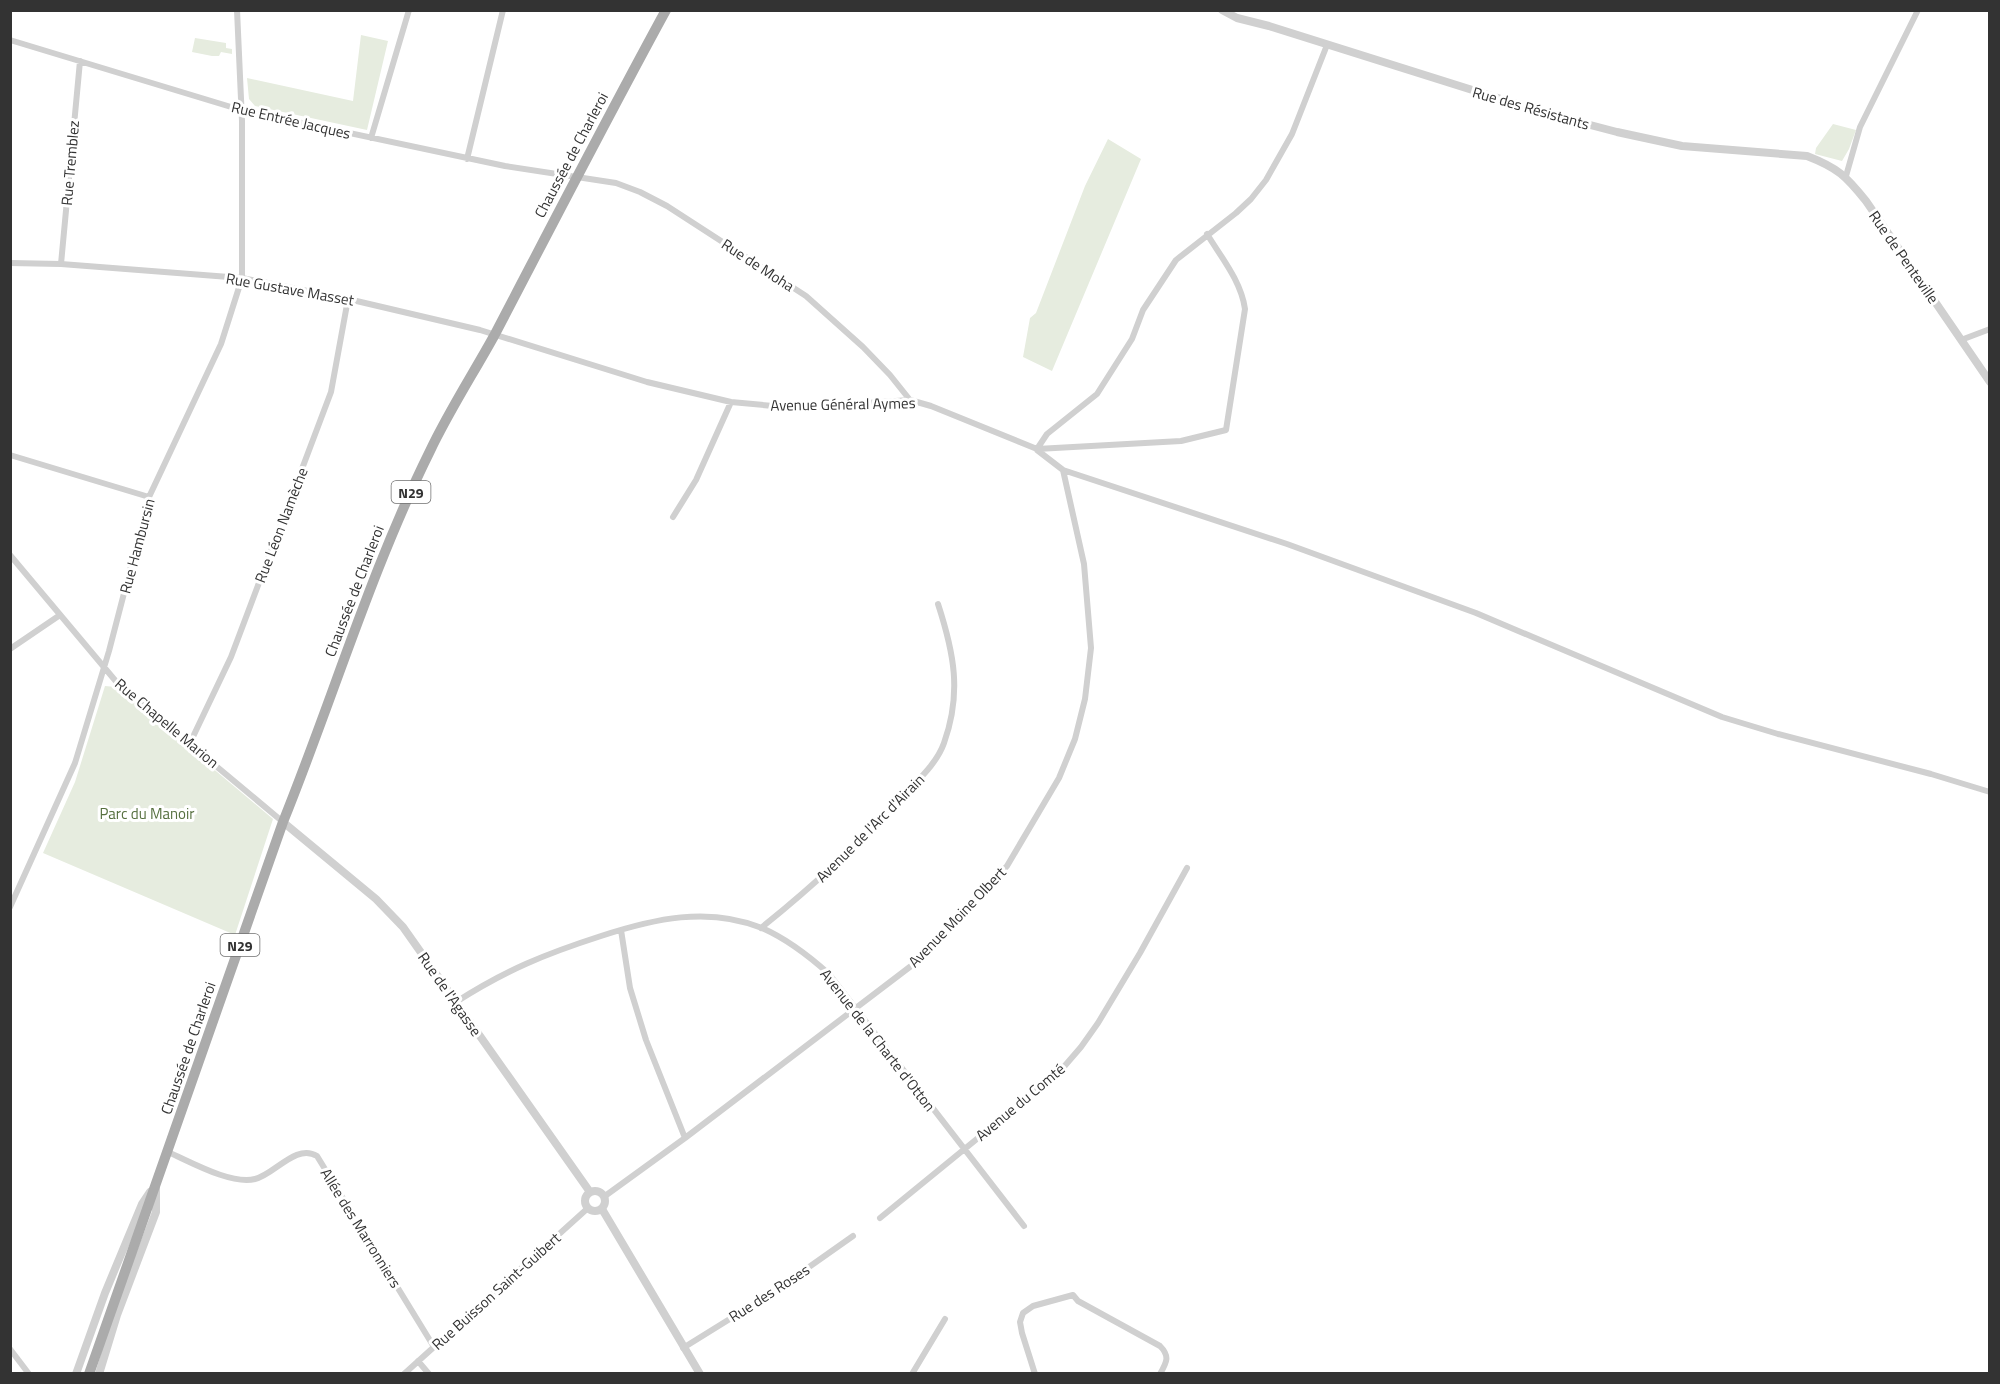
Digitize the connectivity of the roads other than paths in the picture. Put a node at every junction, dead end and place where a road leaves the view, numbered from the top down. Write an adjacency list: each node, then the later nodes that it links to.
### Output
1 (237, 10): 10 (street, Rue Hambursin)
2 (409, 10): 11 (street)
3 (503, 10): 12 (street)
4 (666, 10): 14 (main road, Chaussée de Charleroi / N29)
5 (1222, 10): 8 (street, Rue des Résistants)
6 (1918, 10): 13 (street)
7 (10, 39): 9 (street, Rue Entrée Jacques)
8 (1327, 45): 13 (street, Rue des Résistants); 15 (street)
9 (80, 61): 10 (street, Rue Entrée Jacques); 17 (street, Rue Tremblez)
10 (241, 110): 11 (street, Rue Entrée Jacques); 18 (street, Rue Hambursin)
11 (371, 138): 12 (street, Rue Entrée Jacques)
12 (467, 159): 14 (street, Rue Entrée Jacques)
13 (1846, 176): 22 (street, Rue de Penteville)
14 (576, 178): 21 (main road, Chaussée de Charleroi / N29); 24 (street, Rue de Moha)
15 (1207, 234): 26 (street); 26 (street, Avenue Général Aymes)
16 (10, 263): 17 (street, Rue Gustave Masset)
17 (61, 264): 18 (street, Rue Gustave Masset)
18 (243, 278): 19 (street, Rue Gustave Masset); 29 (street, Rue Hambursin)
19 (348, 299): 21 (street, Rue Gustave Masset); 36 (street, Rue Léon Namèche)
20 (1989, 329): 22 (street)
21 (495, 334): 25 (street, Avenue Général Aymes); 38 (main road, Chaussée de Charleroi / N29)
22 (1961, 340): 23 (street, Rue de Penteville)
23 (1989, 382)
24 (910, 400): 25 (street, Avenue Général Aymes); 26 (street, Avenue Général Aymes)
25 (731, 402): 30 (street)
26 (1037, 449): 28 (street)
27 (10, 455): 29 (street)
28 (1063, 470): 37 (street); 44 (street, Avenue Moine Olbert)
29 (149, 497): 35 (street, Rue Hambursin)
30 (674, 517)
31 (10, 555): 33 (street, Rue Chapelle Marion)
32 (938, 604): 41 (street, Avenue de l'Arc d'Airain)
33 (60, 615): 34 (street); 35 (street, Rue Chapelle Marion)
34 (10, 649)
35 (104, 668): 36 (street, Rue Chapelle Marion); 40 (street, Rue Hambursin)
36 (190, 743): 38 (street, Rue Chapelle Marion)
37 (1989, 792)
38 (283, 822): 43 (street, Rue de l'Agasse); 47 (main road, Chaussée de Charleroi / N29)
39 (1187, 868): 46 (street, Avenue du Comté)
40 (10, 907)
41 (761, 928): 42 (street, Avenue de la Charte d'Otton); 44 (street, Avenue de la Charte d'Otton)
42 (621, 930): 43 (street, Avenue de la Charte d'Otton); 45 (street)
43 (456, 1002): 49 (street, Rue de l'Agasse)
44 (856, 1009): 45 (street, Avenue Moine Olbert); 46 (street, Avenue de la Charte d'Otton)
45 (685, 1138): 50 (street, Avenue Moine Olbert)
46 (963, 1148): 53 (street, Avenue du Comté); 54 (street, Avenue de la Charte d'Otton)
47 (168, 1152): 48 (main road, Chaussée de Charleroi / N29); 57 (street, Allée des Marronniers)
48 (156, 1182): 62 (street, Chaussée de Charleroi / N29); 63 (main road, Chaussée de Charleroi / N29); 64 (street, Chaussée de Charleroi / N29)
49 (590, 1192): 50 (street); 51 (street)
50 (605, 1196): 52 (street)
51 (588, 1208): 52 (street); 57 (street, Rue Buisson Saint-Guibert)
52 (602, 1209): 58 (street)
53 (880, 1218)
54 (1024, 1226)
55 (853, 1236): 58 (street, Rue des Roses)
56 (945, 1319): 68 (street)
57 (434, 1347): 60 (street, Rue Buisson Saint-Guibert)
58 (683, 1348): 67 (street)
59 (10, 1349): 61 (street)
60 (418, 1361): 65 (street, Rue Buisson Saint-Guibert); 66 (street)
61 (29, 1374)
62 (76, 1374)
63 (89, 1374)
64 (99, 1374)
65 (404, 1374)
66 (429, 1374)
67 (700, 1374)
68 (912, 1374)
69 (1035, 1374): 70 (street)
70 (1160, 1374)

